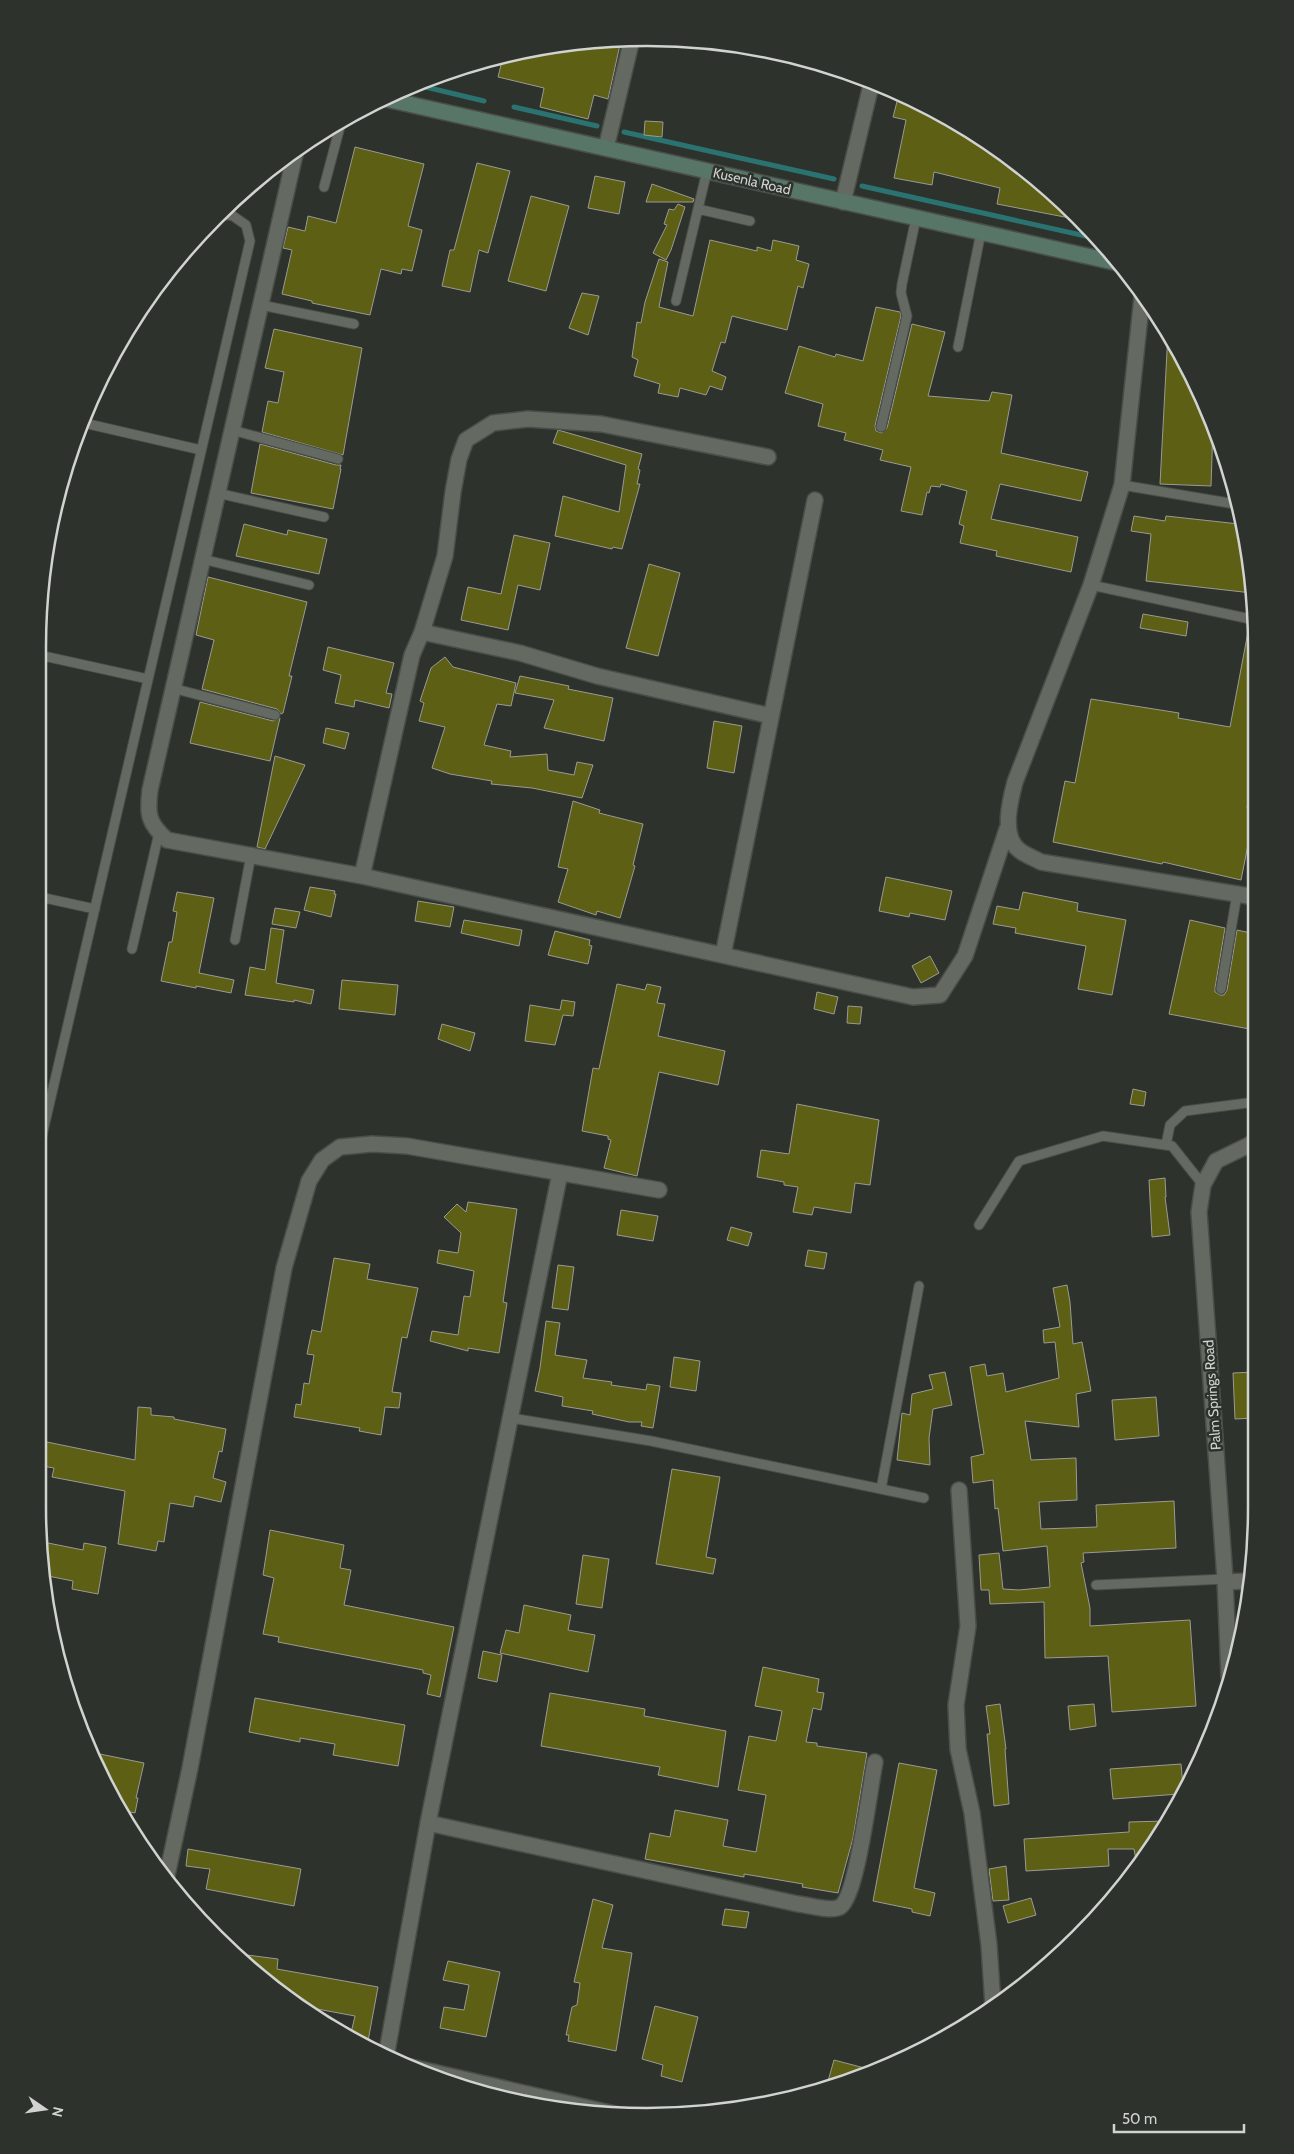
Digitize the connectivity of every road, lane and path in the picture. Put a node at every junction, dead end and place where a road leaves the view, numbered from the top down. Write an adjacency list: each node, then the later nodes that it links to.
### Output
1 (630, 47): 5 (street)
2 (870, 89): 9 (street)
3 (396, 101): 5 (main road, Kusenla Road)
4 (339, 132): 8 (lane)
5 (606, 148): 7 (main road, Kusenla Road)
6 (294, 161): 17 (street)
7 (706, 171): 9 (main road, Kusenla Road); 10 (lane)
8 (324, 187)
9 (843, 202): 12 (main road, Kusenla Road)
10 (698, 209): 13 (lane); 16 (lane)
11 (229, 215): 24 (lane)
12 (916, 218): 14 (main road, Kusenla Road); 22 (lane)
13 (750, 221)
14 (981, 232): 15 (main road, Kusenla Road); 20 (lane)
15 (1107, 260)
16 (676, 301)
17 (261, 305): 19 (lane); 23 (street)
18 (1141, 305): 27 (street)
19 (354, 324)
20 (958, 347)
21 (89, 424): 24 (lane)
22 (881, 427)
23 (232, 430): 26 (lane); 28 (street)
24 (202, 450): 38 (lane)
25 (768, 457): 36 (street)
26 (338, 459)
27 (1122, 485): 30 (lane); 34 (street)
28 (217, 493): 31 (lane); 32 (street)
29 (815, 500): 41 (street)
30 (1230, 503)
31 (324, 517)
32 (202, 559): 33 (lane); 39 (street)
33 (309, 585)
34 (1091, 585): 35 (lane); 42 (street)
35 (1247, 618)
36 (422, 632): 41 (street); 45 (street)
37 (46, 657): 38 (lane)
38 (148, 679): 49 (lane)
39 (172, 688): 40 (lane); 43 (street)
40 (275, 715)
41 (771, 716): 52 (street)
42 (1007, 829): 46 (street); 52 (street)
43 (159, 833): 44 (street); 51 (lane)
44 (251, 855): 45 (street); 50 (lane)
45 (362, 876): 52 (street)
46 (1237, 894): 47 (street); 53 (lane)
47 (1248, 896)
48 (46, 898): 49 (lane)
49 (95, 909): 55 (lane)
50 (235, 940)
51 (132, 949)
52 (723, 955)
53 (1221, 989)
54 (1248, 1103): 56 (lane)
55 (46, 1119)
56 (1166, 1145): 59 (lane); 61 (lane)
57 (1248, 1145): 59 (street, Palm Springs Road)
58 (560, 1173): 60 (street); 63 (street); 74 (street)
59 (1203, 1185): 67 (street, Palm Springs Road)
60 (659, 1190)
61 (979, 1225)
62 (919, 1286): 64 (lane)
63 (511, 1418): 64 (lane); 73 (street)
64 (881, 1489): 66 (lane)
65 (959, 1490): 75 (street)
66 (924, 1498)
67 (1225, 1580): 68 (street); 69 (lane); 70 (street, Palm Springs Road)
68 (1243, 1581)
69 (1096, 1585)
70 (1234, 1624): 71 (street, Palm Springs Road)
71 (1233, 1638)
72 (875, 1762): 73 (street)
73 (428, 1823): 76 (street)
74 (168, 1870)
75 (993, 1999)
76 (387, 2049)
77 (481, 2084): 78 (street)
78 (554, 2100)

